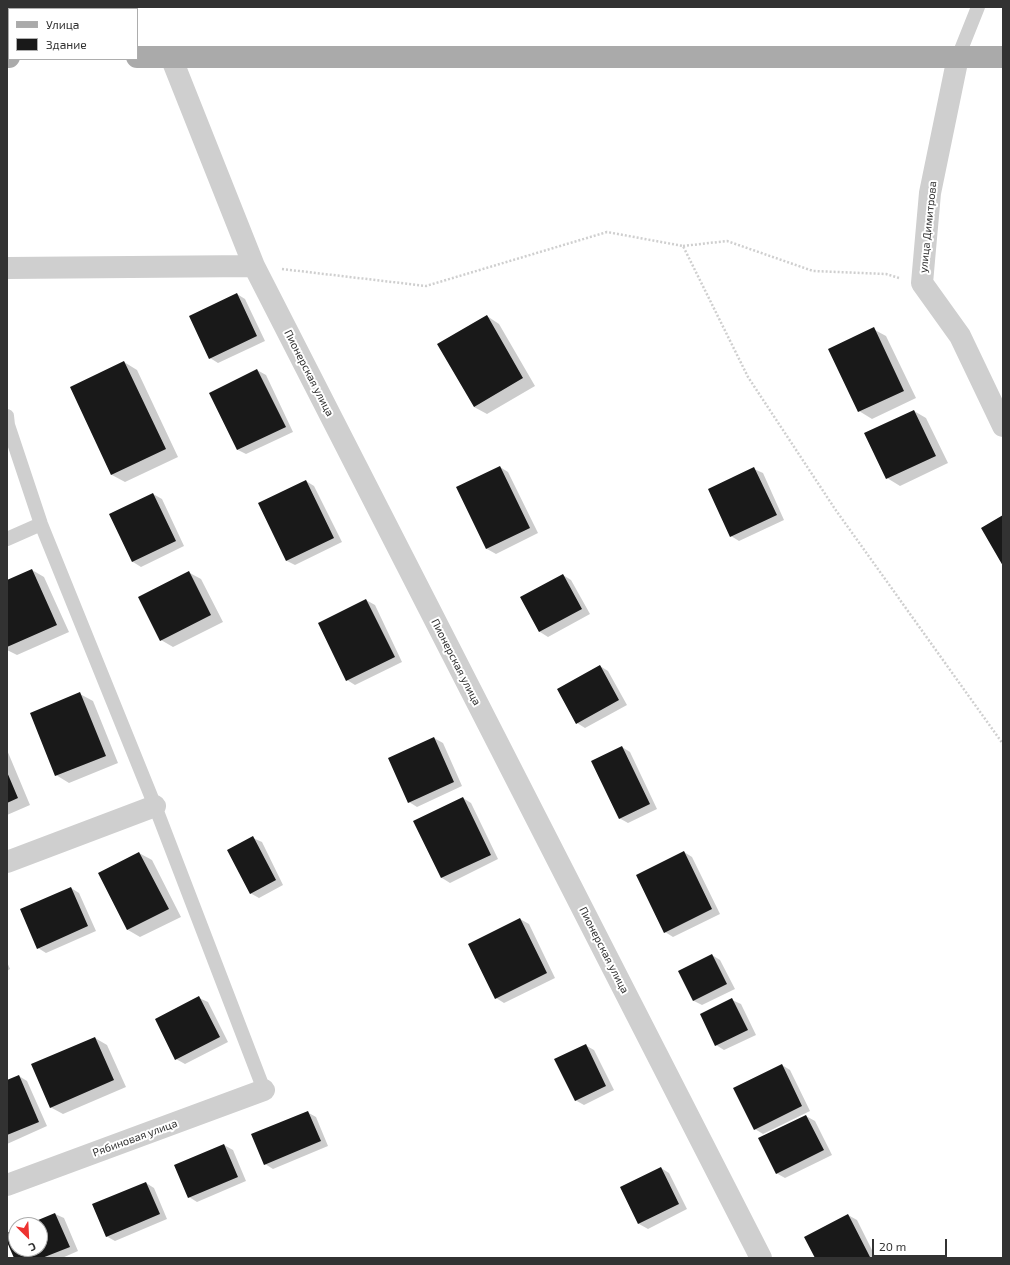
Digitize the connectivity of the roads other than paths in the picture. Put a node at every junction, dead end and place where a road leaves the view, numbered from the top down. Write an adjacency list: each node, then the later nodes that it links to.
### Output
1 (978, 7): 5 (lane)
2 (1003, 56): 5 (main road)
3 (138, 57): 4 (main road)
4 (171, 57): 5 (main road); 6 (street, Пионерская улица)
5 (958, 57): 10 (street, улица Димитрова)
6 (254, 266): 7 (street); 17 (street, Пионерская улица)
7 (7, 268): 8 (lane)
8 (7, 272)
9 (7, 416): 11 (lane)
10 (1003, 426)
11 (41, 524): 12 (lane); 13 (lane)
12 (7, 539)
13 (155, 806): 14 (street); 15 (lane)
14 (7, 862)
15 (264, 1090): 16 (street, Рябиновая улица)
16 (7, 1185)
17 (761, 1258)

